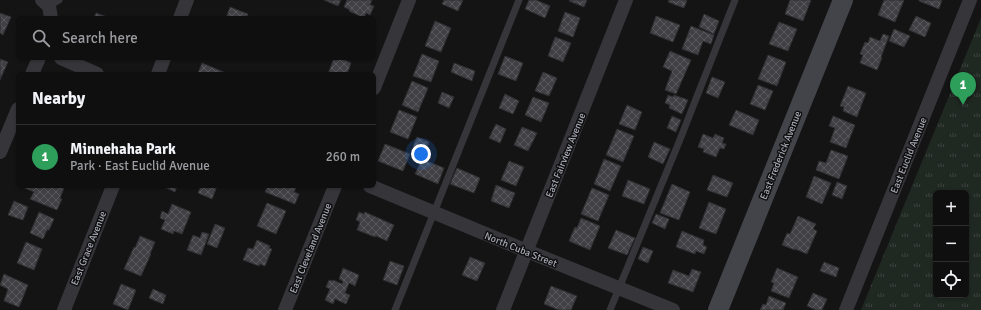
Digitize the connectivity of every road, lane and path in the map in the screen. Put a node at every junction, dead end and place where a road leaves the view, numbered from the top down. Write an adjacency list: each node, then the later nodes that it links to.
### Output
1 (187, 0): 8 (street)
2 (409, 0): 15 (street)
3 (518, 0): 21 (lane)
4 (626, 0): 22 (street, East Fairview Avenue)
5 (735, 0): 23 (lane)
6 (843, 0): 30 (main road, East Frederick Avenue)
7 (970, 0): 31 (street, East Euclid Avenue)
8 (181, 16)
9 (38, 60): 12 (street)
10 (66, 60): 13 (street)
11 (163, 60): 14 (street)
12 (33, 72)
13 (92, 72)
14 (159, 72)
15 (376, 83)
16 (16, 114): 17 (street)
17 (0, 152)
18 (112, 188): 24 (street, East Grace Avenue)
19 (334, 188): 25 (street, East Cleveland Avenue)
20 (375, 188): 21 (street, North Cuba Street)
21 (434, 212): 22 (street, North Cuba Street); 26 (lane)
22 (526, 251): 23 (street, North Cuba Street); 27 (street, East Fairview Avenue)
23 (618, 288): 28 (lane); 29 (street, North Cuba Street)
24 (64, 310)
25 (285, 310)
26 (395, 310)
27 (503, 310)
28 (610, 310)
29 (673, 310)
30 (718, 310)
31 (846, 310)

